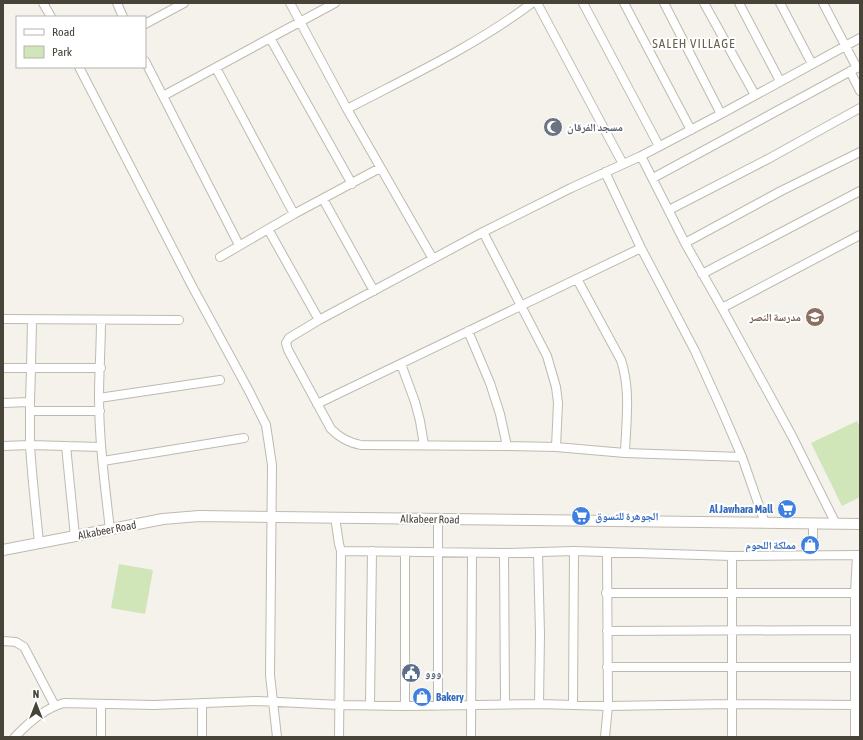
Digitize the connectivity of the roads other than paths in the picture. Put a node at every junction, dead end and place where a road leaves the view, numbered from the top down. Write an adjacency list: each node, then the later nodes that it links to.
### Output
1 (43, 3): 15 (street)
2 (117, 3): 16 (street)
3 (184, 3): 18 (street)
4 (290, 3): 17 (street)
5 (334, 3): 17 (street)
6 (532, 3): 32 (street)
7 (537, 3): 38 (street)
8 (583, 3): 35 (street)
9 (624, 3): 34 (street)
10 (664, 3): 33 (street)
11 (704, 3): 29 (street)
12 (739, 3): 27 (street)
13 (780, 3): 23 (street)
14 (823, 3): 21 (street)
15 (50, 16)
16 (124, 16)
17 (299, 22): 19 (street); 32 (street)
18 (146, 23)
19 (270, 38): 25 (street); 42 (street)
20 (860, 38): 21 (street)
21 (845, 46): 23 (street); 26 (street)
22 (146, 63): 30 (street)
23 (812, 64): 27 (street)
24 (80, 68): 88 (street)
25 (216, 68): 30 (street); 46 (street)
26 (856, 68): 28 (street); 41 (street)
27 (780, 81): 29 (street)
28 (860, 91)
29 (755, 95): 33 (street)
30 (163, 96): 51 (street)
31 (860, 108): 45 (street)
32 (346, 109): 39 (street)
33 (721, 114): 34 (street)
34 (691, 130): 35 (street)
35 (659, 146): 37 (street)
36 (860, 152): 50 (street)
37 (641, 156): 38 (street); 41 (street)
38 (623, 164): 40 (street)
39 (380, 168): 42 (street); 54 (street)
40 (605, 172): 48 (street); 52 (street)
41 (653, 178): 45 (street)
42 (352, 184): 44 (street)
43 (860, 191): 55 (street)
44 (323, 199): 46 (street); 57 (street)
45 (668, 210): 50 (street)
46 (294, 214): 47 (street)
47 (268, 229): 51 (street); 64 (street)
48 (483, 232): 54 (street); 58 (street)
49 (860, 235): 59 (street)
50 (685, 243): 55 (street)
51 (239, 245): 53 (street)
52 (641, 248): 56 (street); 86 (street)
53 (220, 257)
54 (433, 259): 57 (street)
55 (702, 274): 59 (street)
56 (577, 279): 58 (street); 85 (street)
57 (374, 291): 64 (street)
58 (520, 305): 65 (street); 84 (street)
59 (722, 308): 93 (street)
60 (3, 319): 61 (street)
61 (32, 320): 62 (street); 68 (street)
62 (101, 320): 63 (street); 69 (street)
63 (179, 320)
64 (319, 320): 74 (street)
65 (468, 331): 66 (street); 82 (street)
66 (401, 364): 74 (street); 79 (street)
67 (3, 368): 68 (street)
68 (31, 368): 69 (street); 72 (street)
69 (101, 368): 71 (street)
70 (220, 380): 71 (street)
71 (99, 398): 76 (street)
72 (30, 402): 73 (street); 75 (street)
73 (3, 403)
74 (317, 404): 79 (street)
75 (30, 411): 76 (street); 78 (street)
76 (100, 411): 83 (street)
77 (244, 438): 87 (street)
78 (30, 445): 80 (street); 81 (street); 97 (street)
79 (424, 445): 82 (street)
80 (3, 446)
81 (66, 446): 83 (street); 96 (street)
82 (507, 446): 84 (street)
83 (101, 447): 87 (street)
84 (556, 447): 85 (street)
85 (624, 453): 86 (street)
86 (742, 456): 91 (street)
87 (103, 461): 95 (street)
88 (271, 517): 89 (street, Alkabeer Road); 95 (street, Alkabeer Road); 121 (street)
89 (335, 517): 90 (street, Alkabeer Road); 99 (street)
90 (438, 519): 91 (street, Alkabeer Road); 101 (street)
91 (765, 523): 92 (street, Alkabeer Road)
92 (813, 523): 93 (street, Alkabeer Road); 108 (street)
93 (836, 524): 94 (street, Alkabeer Road)
94 (860, 524)
95 (110, 530): 96 (street, Alkabeer Road)
96 (75, 536): 97 (street, Alkabeer Road)
97 (39, 543): 98 (street, Alkabeer Road)
98 (3, 550)
99 (341, 551): 100 (street); 129 (street)
100 (372, 551): 103 (street); 130 (street)
101 (438, 551): 103 (street); 105 (street); 133 (street)
102 (574, 551): 104 (street); 107 (street); 125 (street)
103 (405, 552): 132 (street)
104 (607, 552): 110 (street); 111 (street)
105 (472, 553): 106 (street); 134 (street)
106 (504, 553): 107 (street); 123 (street)
107 (538, 553): 124 (street)
108 (813, 555): 109 (street); 110 (street)
109 (858, 555): 112 (street)
110 (732, 556): 113 (street)
111 (606, 593): 113 (street); 116 (street)
112 (855, 593): 113 (street); 115 (street)
113 (731, 594): 114 (street)
114 (732, 630): 115 (street); 116 (street); 118 (street)
115 (856, 630): 120 (street)
116 (606, 631): 119 (street)
117 (3, 641): 131 (street)
118 (732, 666): 119 (street); 120 (street); 126 (street)
119 (607, 667): 135 (street)
120 (856, 667): 127 (street)
121 (272, 701): 122 (street); 129 (street); 139 (street)
122 (202, 703): 128 (street); 138 (street)
123 (505, 704): 124 (street); 134 (street)
124 (539, 704): 125 (street)
125 (573, 704): 135 (street)
126 (731, 704): 127 (street); 135 (street); 143 (street)
127 (858, 704): 144 (street)
128 (101, 705): 131 (street); 137 (street)
129 (340, 705): 130 (street); 140 (street)
130 (370, 705): 132 (street)
131 (54, 706): 136 (street)
132 (405, 706): 133 (street)
133 (438, 706): 134 (street)
134 (470, 706): 141 (street)
135 (608, 706): 142 (street)
136 (15, 737)
137 (101, 737)
138 (202, 737)
139 (277, 737)
140 (339, 737)
141 (471, 737)
142 (605, 737)
143 (732, 737)
144 (855, 737)

